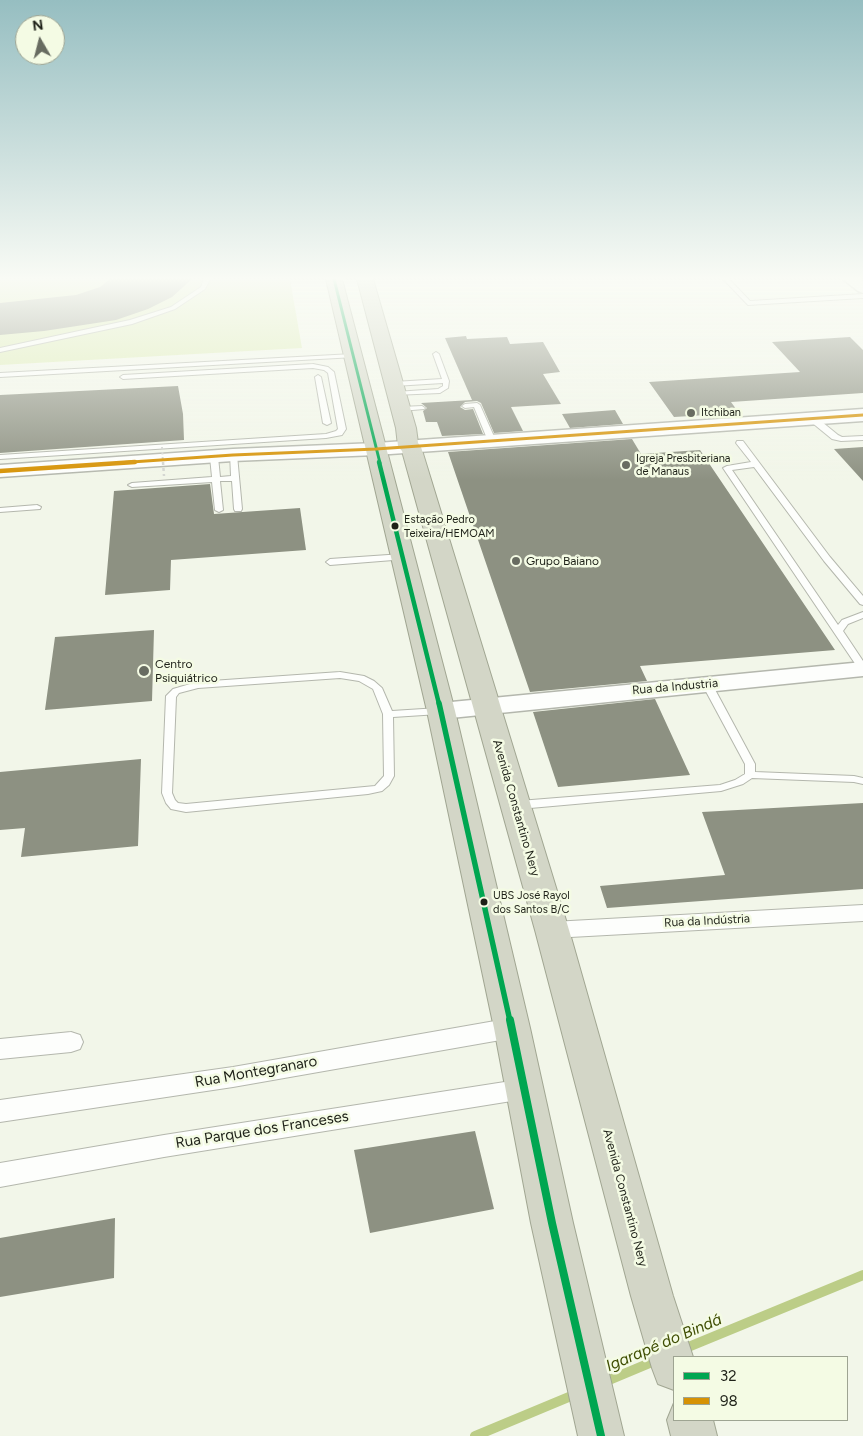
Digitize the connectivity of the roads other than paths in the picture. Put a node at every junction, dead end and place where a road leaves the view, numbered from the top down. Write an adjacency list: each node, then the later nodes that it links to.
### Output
1 (19, 346): 4 (lane)
2 (351, 346): 6 (highway)
3 (386, 346): 11 (highway, Avenida Constantino Nery)
4 (0, 350)
5 (436, 354): 10 (lane)
6 (353, 356): 7 (lane); 20 (highway)
7 (0, 375)
8 (122, 377): 22 (lane)
9 (318, 377): 15 (lane)
10 (446, 381): 11 (lane); 11 (lane)
11 (403, 399): 19 (highway, Avenida Constantino Nery)
12 (465, 406): 17 (lane)
13 (863, 415): 14 (street)
14 (813, 420): 16 (lane); 17 (street)
15 (327, 423)
16 (863, 438)
17 (492, 441): 19 (street)
18 (740, 443): 23 (lane)
19 (408, 446): 20 (street); 39 (highway, Avenida Constantino Nery)
20 (376, 449): 21 (street); 32 (highway)
21 (224, 456): 24 (street); 25 (lane); 26 (lane)
22 (0, 457)
23 (756, 464): 34 (lane); 36 (lane)
24 (0, 471)
25 (235, 478): 26 (lane); 29 (lane)
26 (216, 479): 27 (lane); 31 (lane)
27 (132, 485)
28 (37, 507): 30 (lane)
29 (238, 509)
30 (0, 510)
31 (219, 510)
32 (403, 557): 33 (lane); 40 (highway)
33 (330, 562)
34 (863, 602)
35 (863, 615): 36 (lane)
36 (838, 631): 37 (lane)
37 (863, 668): 38 (street, Rua da Industria)
38 (707, 684): 39 (street, Rua da Industria); 42 (lane)
39 (486, 705): 40 (street, Rua da Industria); 44 (highway, Avenida Constantino Nery)
40 (441, 711): 41 (lane); 47 (highway)
41 (388, 714): 41 (lane)
42 (750, 775): 43 (lane); 44 (lane)
43 (863, 781)
44 (515, 805): 46 (highway, Avenida Constantino Nery)
45 (863, 913): 46 (street, Rua da Indústria)
46 (552, 930): 53 (highway, Avenida Constantino Nery)
47 (512, 1028): 50 (highway); 51 (street, Rua Montegranaro)
48 (71, 1042): 49 (street)
49 (0, 1049)
50 (524, 1089): 52 (street, Rua Parque dos Franceses); 55 (highway)
51 (0, 1111)
52 (0, 1175)
53 (673, 1365)
54 (690, 1421): 56 (highway)
55 (602, 1436)
56 (694, 1436)

